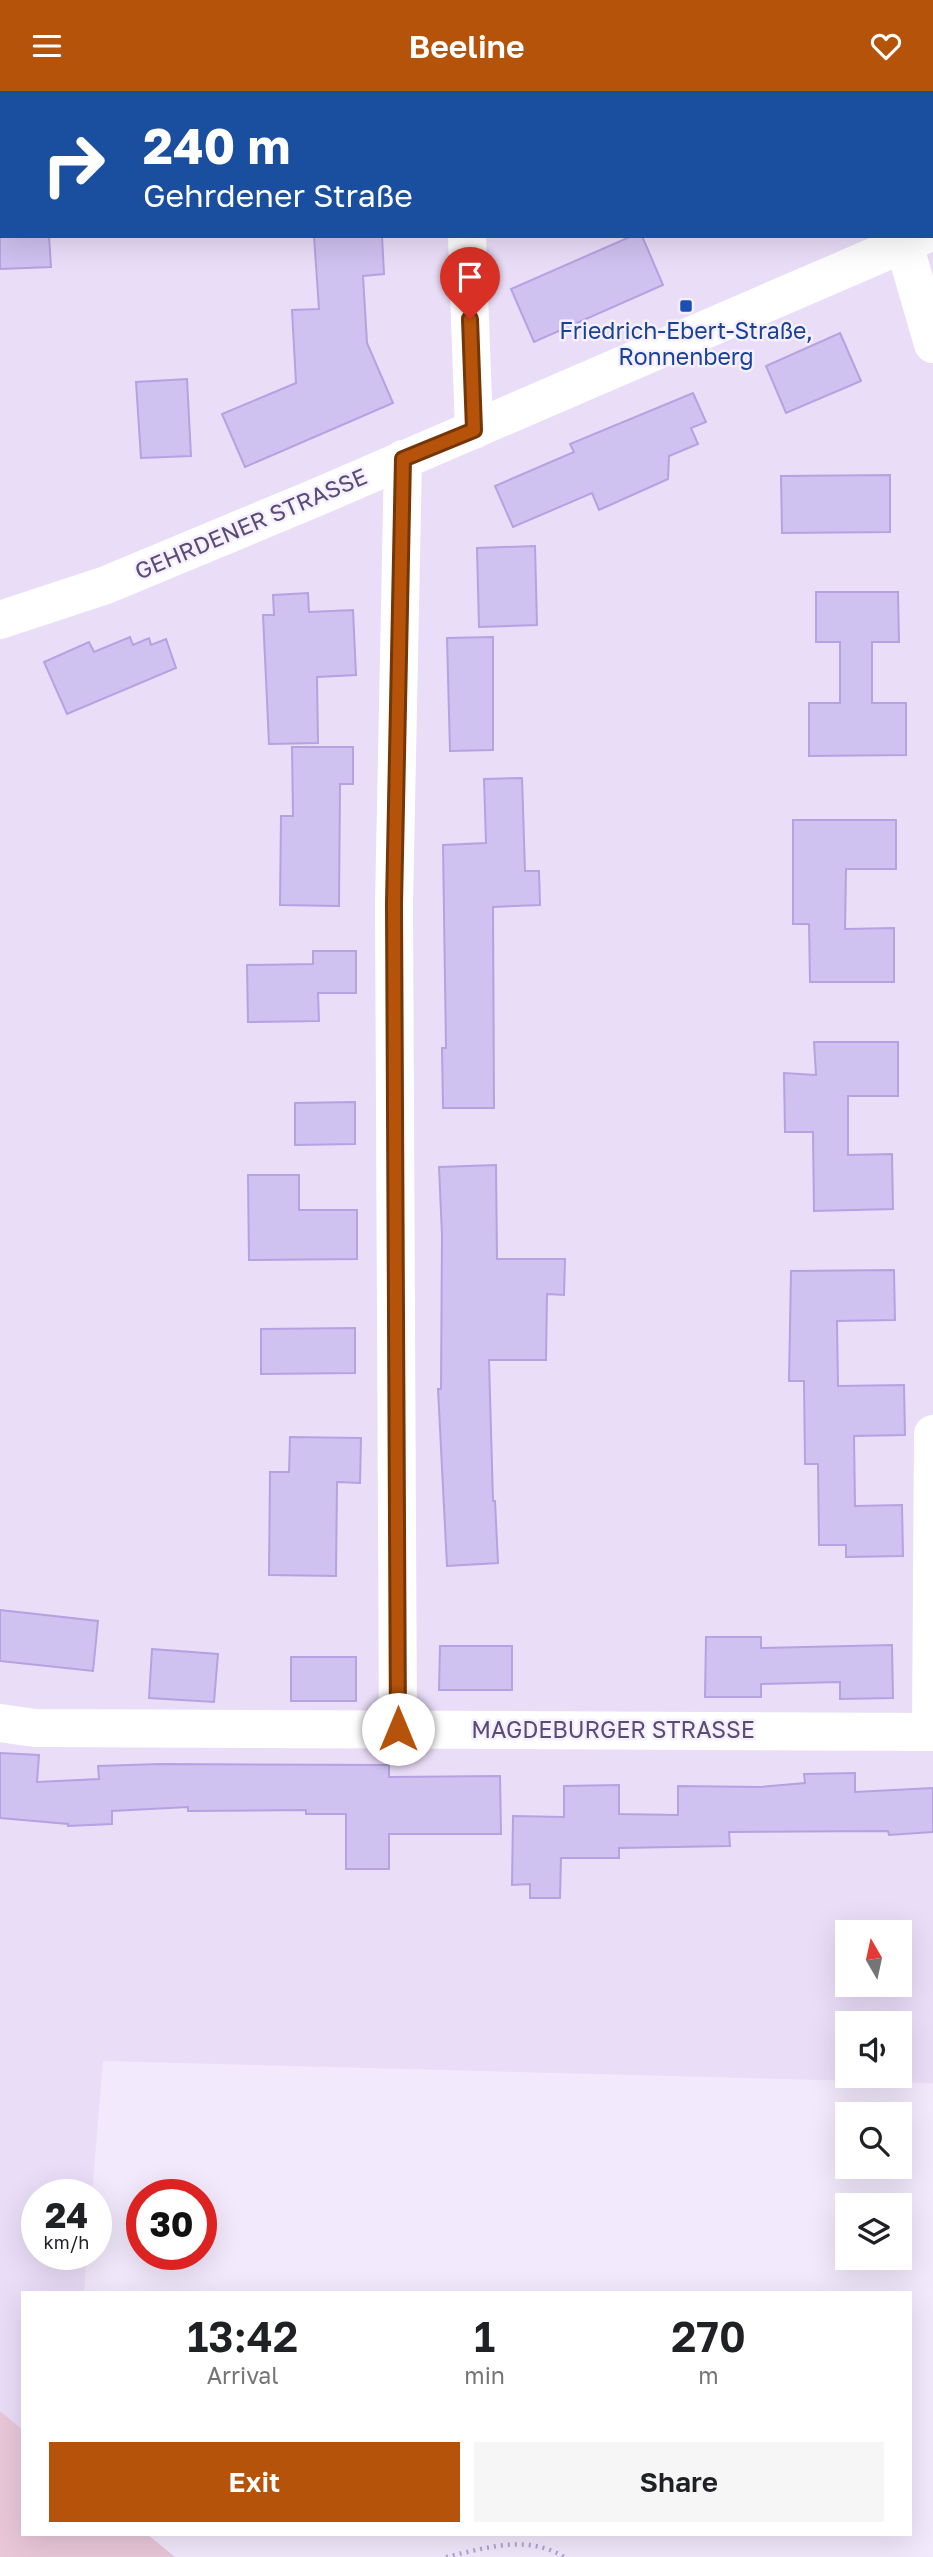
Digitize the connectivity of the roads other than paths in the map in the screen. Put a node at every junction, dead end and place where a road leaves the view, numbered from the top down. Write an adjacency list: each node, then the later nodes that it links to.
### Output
1 (467, 238): 5 (street)
2 (917, 238): 5 (street, GEHRDENER STRASSE)
3 (922, 238): 4 (street)
4 (933, 344)
5 (474, 430): 6 (street, GEHRDENER STRASSE)
6 (403, 459): 7 (street, GEHRDENER STRASSE); 10 (street)
7 (0, 620)
8 (933, 1434): 11 (street)
9 (0, 1723): 10 (street, MAGDEBURGER STRASSE)
10 (398, 1729): 11 (street, MAGDEBURGER STRASSE)
11 (932, 1732)

